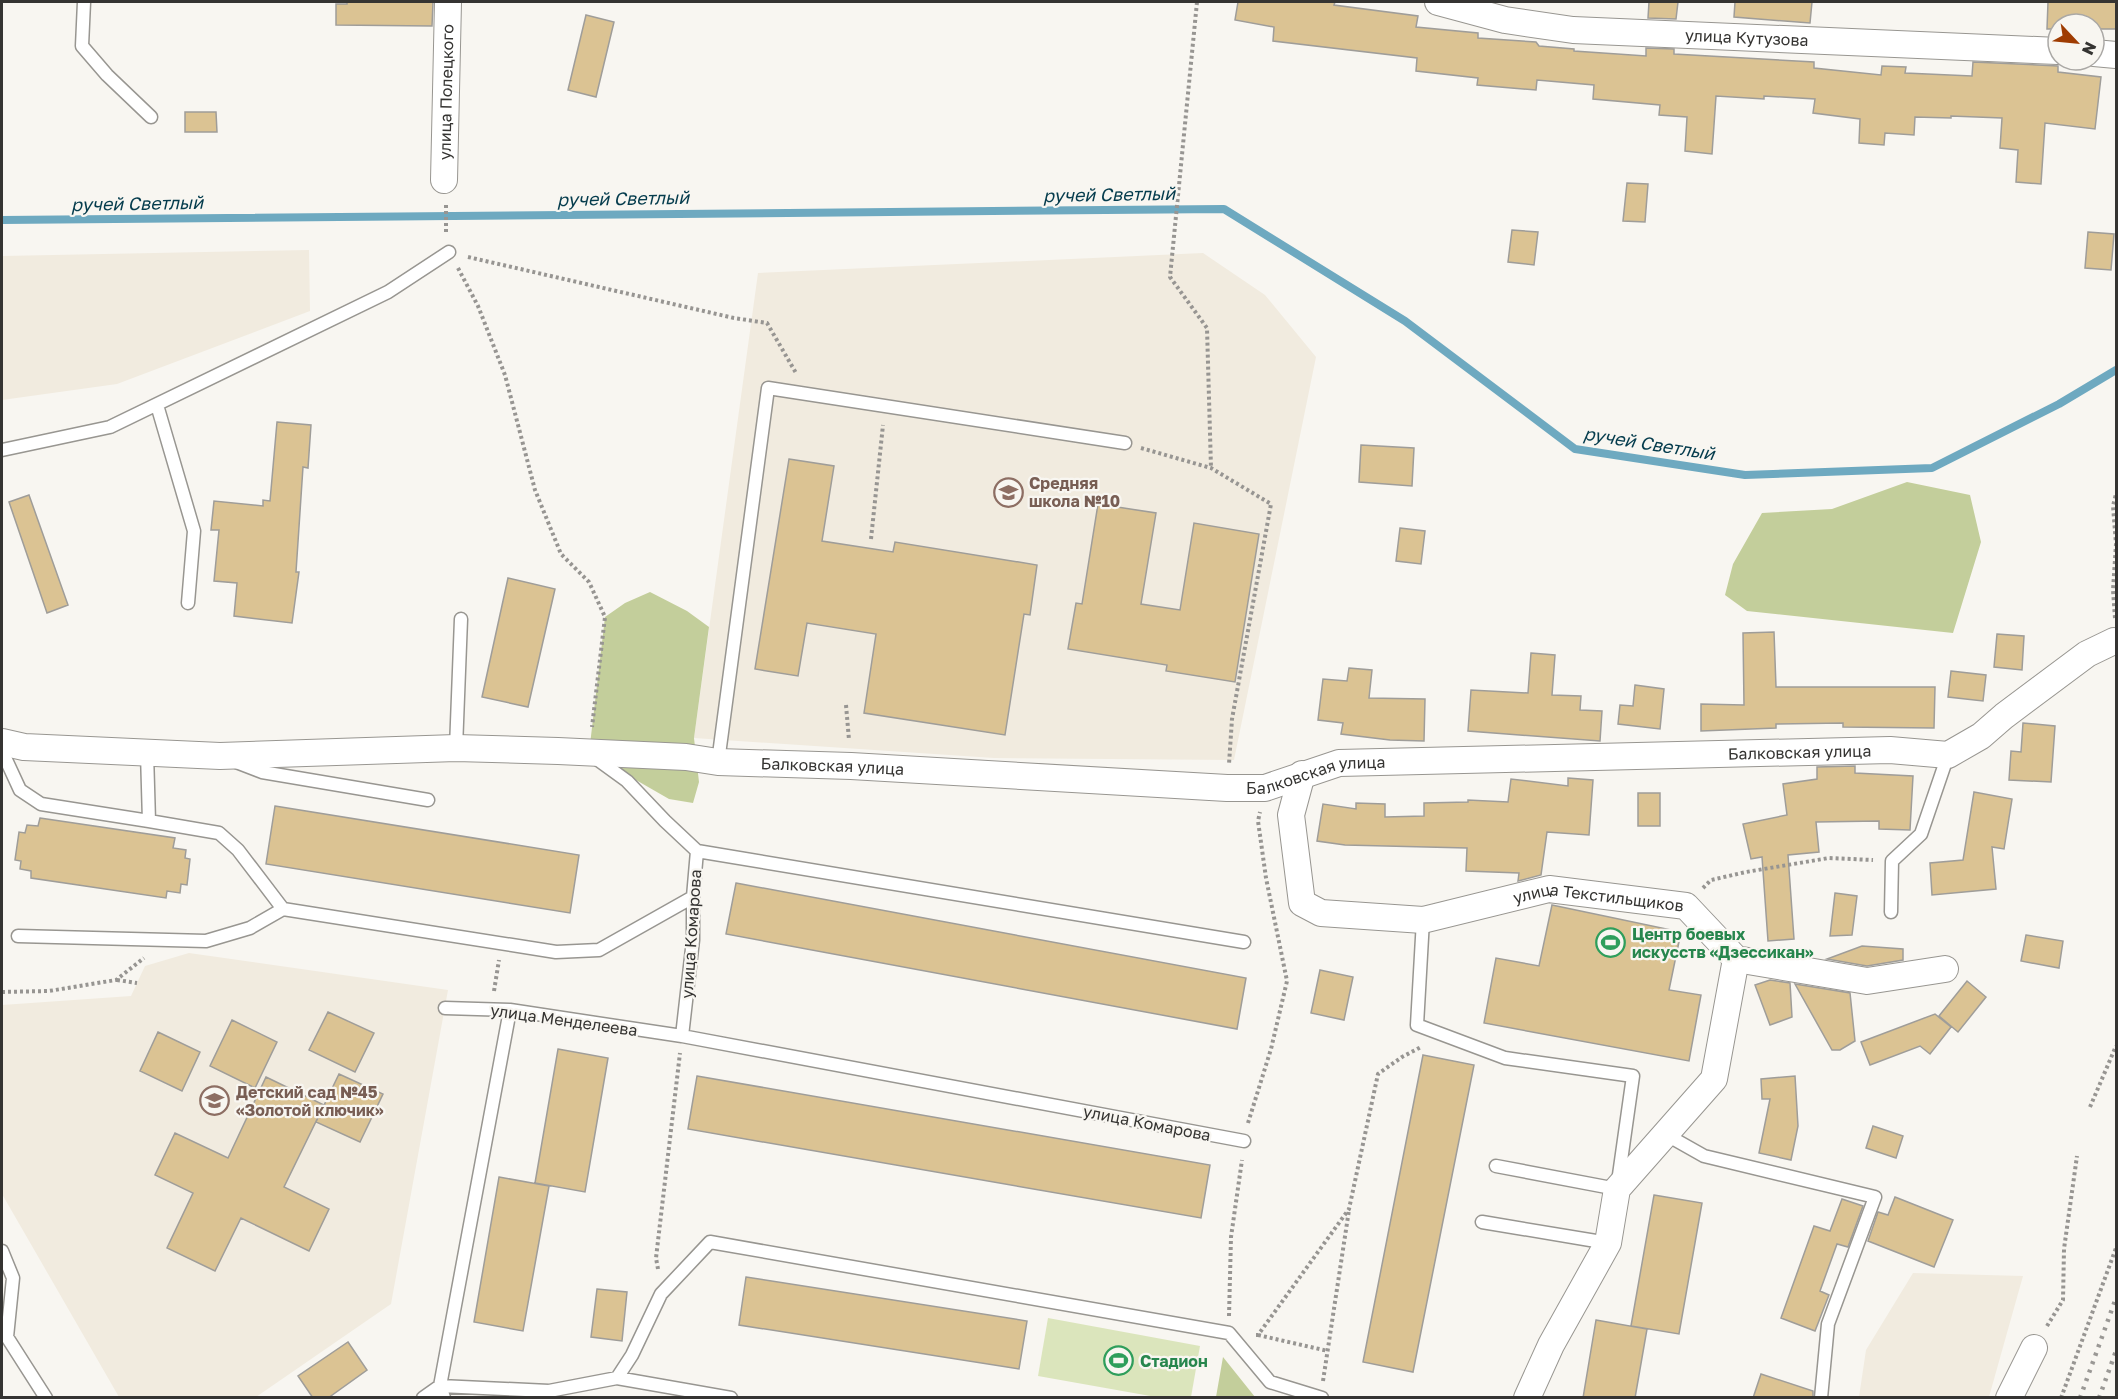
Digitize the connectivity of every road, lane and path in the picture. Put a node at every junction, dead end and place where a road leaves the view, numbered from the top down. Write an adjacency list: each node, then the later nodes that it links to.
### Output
1 (84, 2): 6 (lane)
2 (448, 2): 7 (street, улица Полецкого)
3 (1197, 2): 14 (path)
4 (1438, 2): 5 (street, улица Кутузова)
5 (2046, 50)
6 (151, 117)
7 (445, 190): 8 (path)
8 (448, 246): 9 (path); 10 (lane); 25 (path)
9 (807, 394): 11 (lane); 28 (lane)
10 (157, 405): 13 (lane); 17 (lane)
11 (885, 406): 12 (lane); 16 (path)
12 (1125, 443): 14 (path)
13 (2, 450)
14 (1211, 468): 31 (path)
15 (2116, 494): 19 (path)
16 (871, 539)
17 (188, 603)
18 (461, 619): 22 (lane)
19 (2115, 641): 26 (street)
20 (846, 705): 29 (path)
21 (2, 742): 24 (street, Балковская улица)
22 (456, 748): 25 (street, Балковская улица); 27 (street, Балковская улица)
23 (2, 751): 33 (lane)
24 (147, 753): 27 (street, Балковская улица); 33 (lane)
25 (589, 753): 28 (street, Балковская улица); 35 (lane)
26 (1948, 755): 30 (street, Балковская улица); 36 (lane)
27 (220, 756): 32 (lane)
28 (717, 762): 29 (street, Балковская улица)
29 (851, 766): 31 (street, Балковская улица)
30 (1302, 774): 31 (street, Балковская улица); 41 (street, улица Текстильщиков)
31 (1227, 789)
32 (428, 800)
33 (149, 821): 39 (lane)
34 (1258, 821): 49 (path)
35 (697, 851): 37 (lane, улица Комарова); 44 (lane, улица Комарова)
36 (1892, 861): 38 (path); 40 (lane)
37 (693, 897): 39 (lane); 56 (lane, улица Комарова)
38 (1686, 906): 41 (street, улица Текстильщиков); 45 (street, улица Текстильщиков)
39 (282, 909): 43 (lane)
40 (1891, 912)
41 (1423, 920): 55 (lane)
42 (18, 936): 43 (lane)
43 (166, 941): 48 (path)
44 (1244, 942)
45 (1736, 958): 47 (street); 59 (street)
46 (499, 959): 52 (path)
47 (1946, 969)
48 (116, 980): 50 (path); 51 (path)
49 (1287, 981)
50 (137, 983)
51 (2, 992)
52 (494, 993)
53 (445, 1008): 54 (lane, улица Менделеева)
54 (510, 1010): 56 (lane, улица Менделеева); 76 (lane)
55 (1444, 1035): 63 (lane); 64 (path)
56 (682, 1036): 60 (lane, улица Комарова); 69 (path)
57 (2116, 1046): 58 (path)
58 (2090, 1107)
59 (1665, 1134): 63 (street); 82 (lane)
60 (1244, 1141)
61 (2077, 1156): 73 (path)
62 (1496, 1166): 63 (lane)
63 (1617, 1189): 66 (street)
64 (1349, 1209): 72 (path); 74 (path)
65 (1482, 1222): 66 (lane)
66 (1608, 1243): 81 (street)
67 (2116, 1248): 84 (path)
68 (2, 1251): 70 (lane)
69 (656, 1258)
70 (7, 1281): 78 (lane)
71 (1229, 1333): 72 (path); 75 (lane); 77 (lane)
72 (1258, 1335): 74 (path)
73 (2034, 1348): 83 (street)
74 (1328, 1351): 77 (path)
75 (617, 1378): 76 (lane); 80 (lane)
76 (442, 1392): 79 (lane)
77 (1321, 1397)
78 (46, 1398)
79 (423, 1398)
80 (731, 1398)
81 (1527, 1398)
82 (1821, 1398)
83 (2009, 1398)
84 (2061, 1398)

